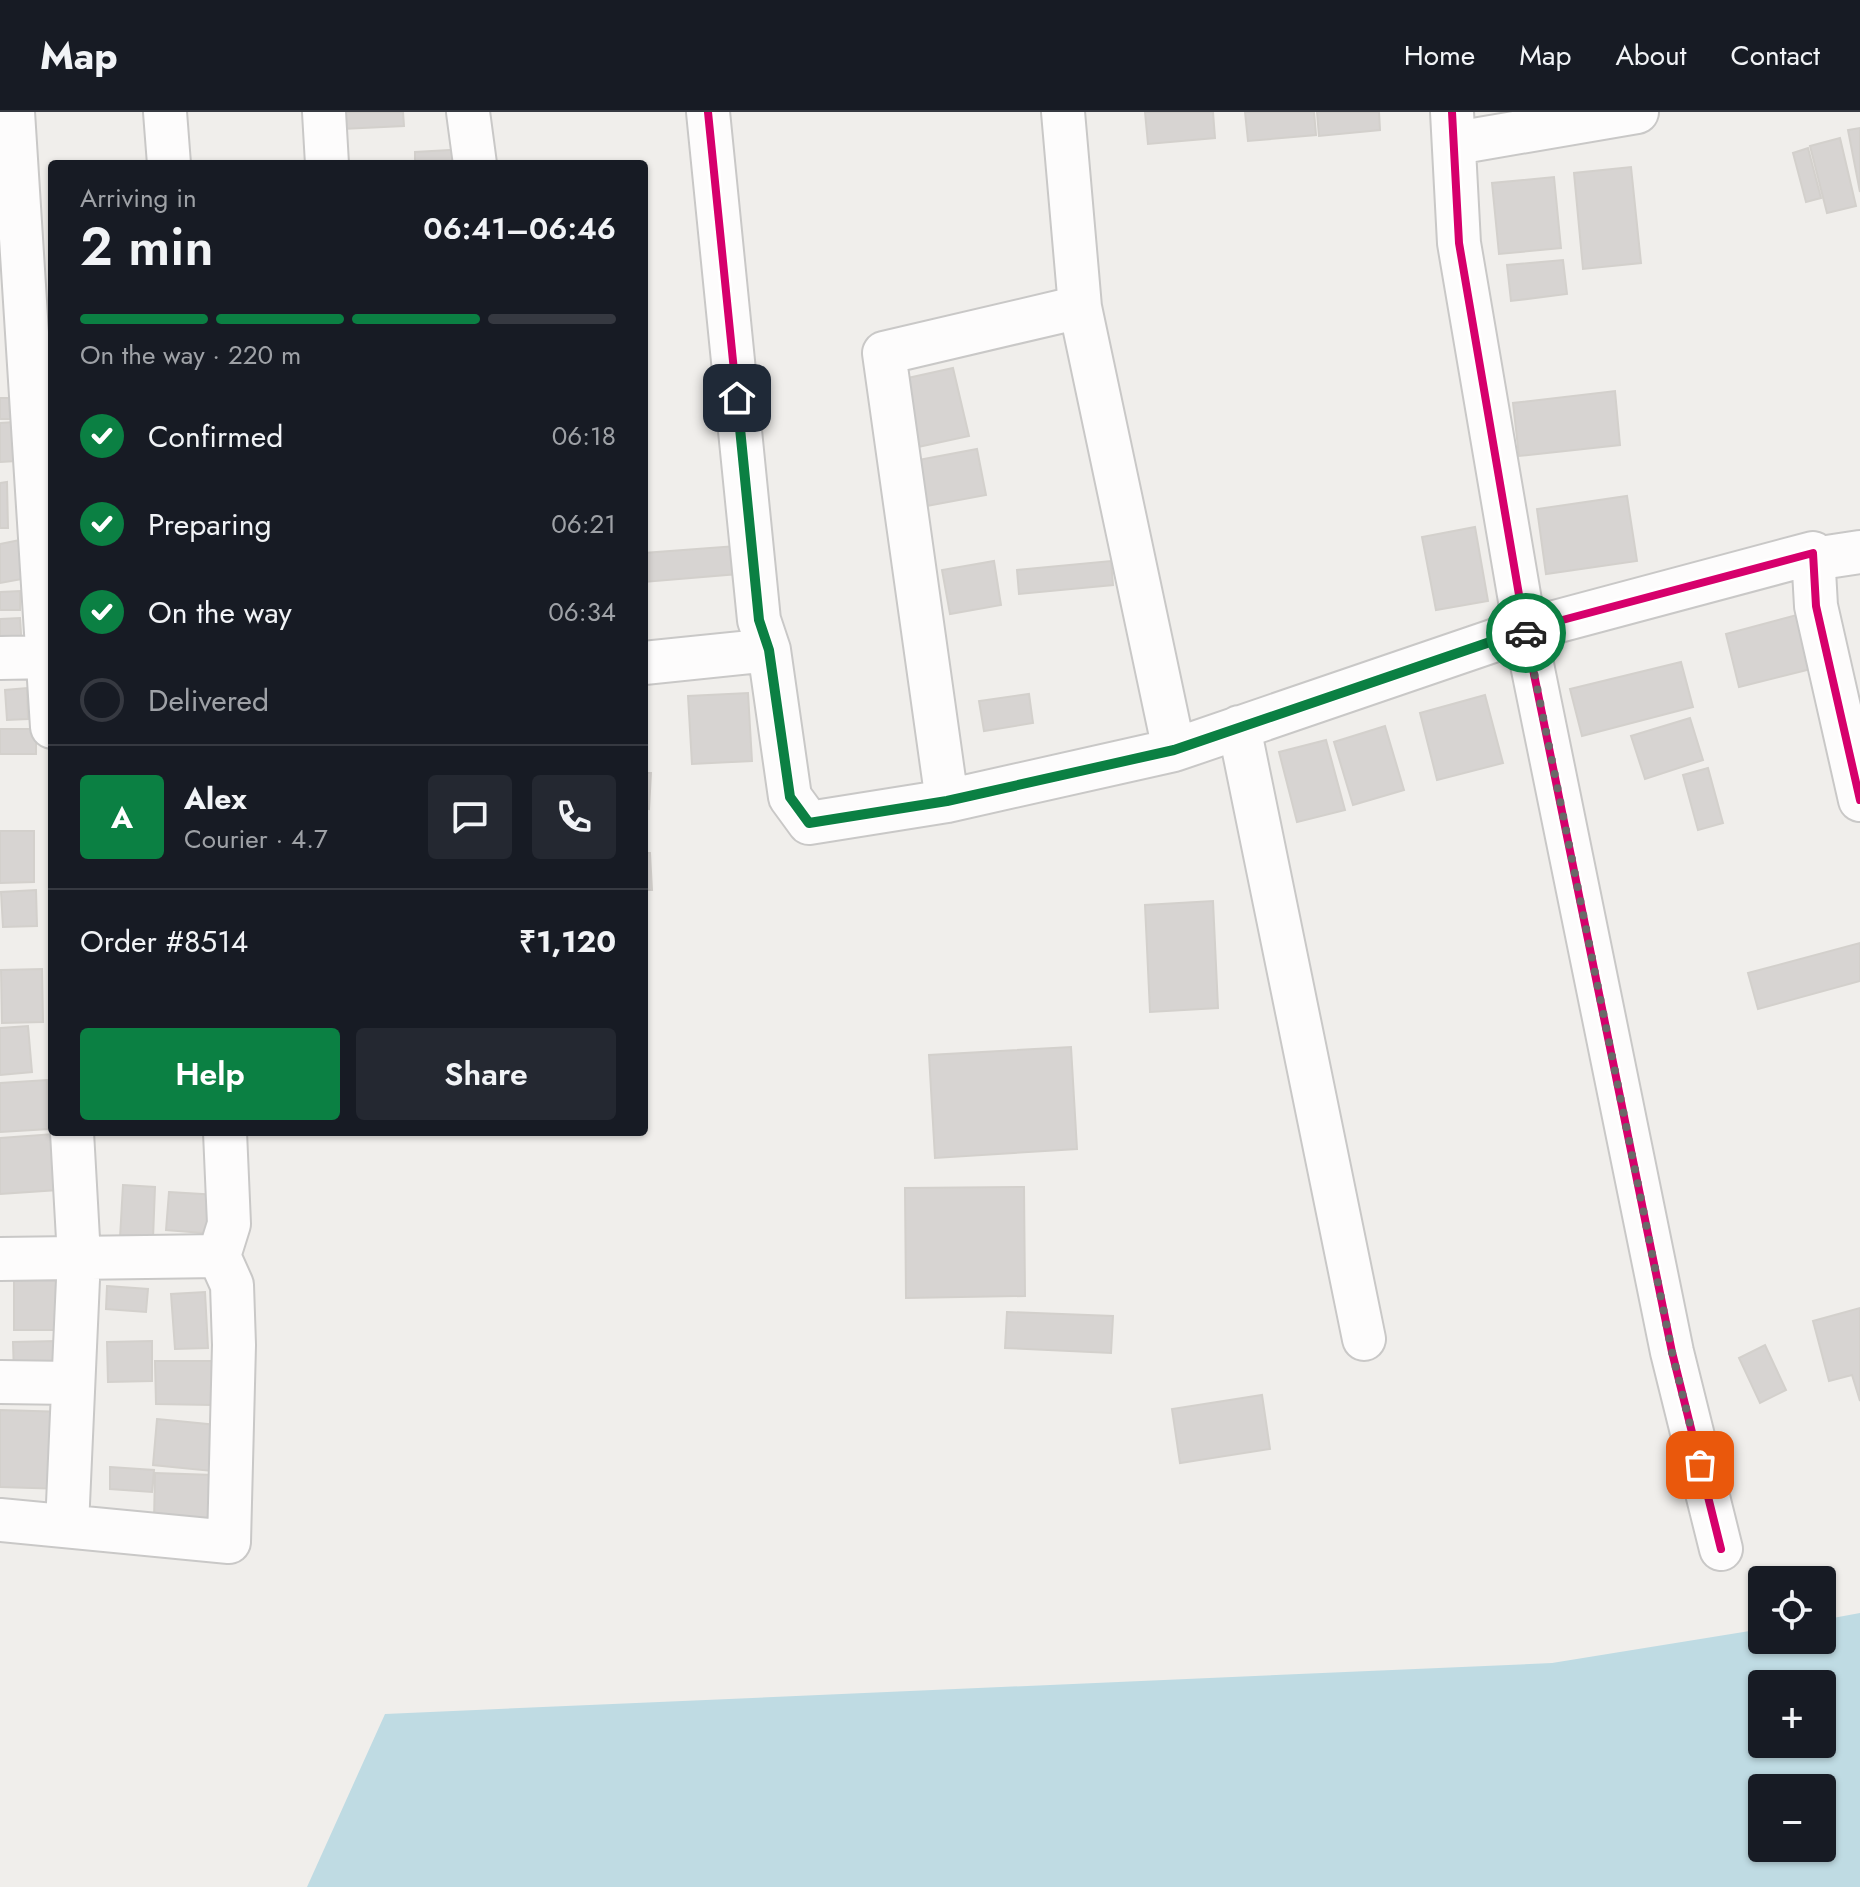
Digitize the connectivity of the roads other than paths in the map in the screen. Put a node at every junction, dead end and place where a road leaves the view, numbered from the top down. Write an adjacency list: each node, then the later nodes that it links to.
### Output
1 (13, 112): 13 (street)
2 (165, 112): 9 (street)
3 (324, 112): 10 (street)
4 (468, 112): 11 (street)
5 (708, 112): 15 (street)
6 (1063, 112): 12 (street)
7 (1637, 112): 8 (street)
8 (1454, 127): 14 (street)
9 (169, 160)
10 (327, 160)
11 (474, 160)
12 (1080, 307): 20 (street); 22 (street)
13 (48, 628)
14 (1525, 630): 19 (street); 21 (street); 33 (street)
15 (769, 650): 18 (street); 22 (street)
16 (48, 657): 17 (street)
17 (0, 658)
18 (648, 663)
19 (1239, 727): 20 (street); 28 (street)
20 (1174, 750): 22 (street)
21 (1860, 800)
22 (947, 801)
23 (72, 1136): 26 (street)
24 (225, 1136): 25 (street)
25 (219, 1256): 26 (street); 32 (street)
26 (79, 1257): 27 (street); 30 (street)
27 (0, 1259)
28 (1364, 1339)
29 (0, 1382): 30 (street)
30 (73, 1383): 32 (street)
31 (0, 1520): 32 (street)
32 (67, 1526)
33 (1721, 1549)

